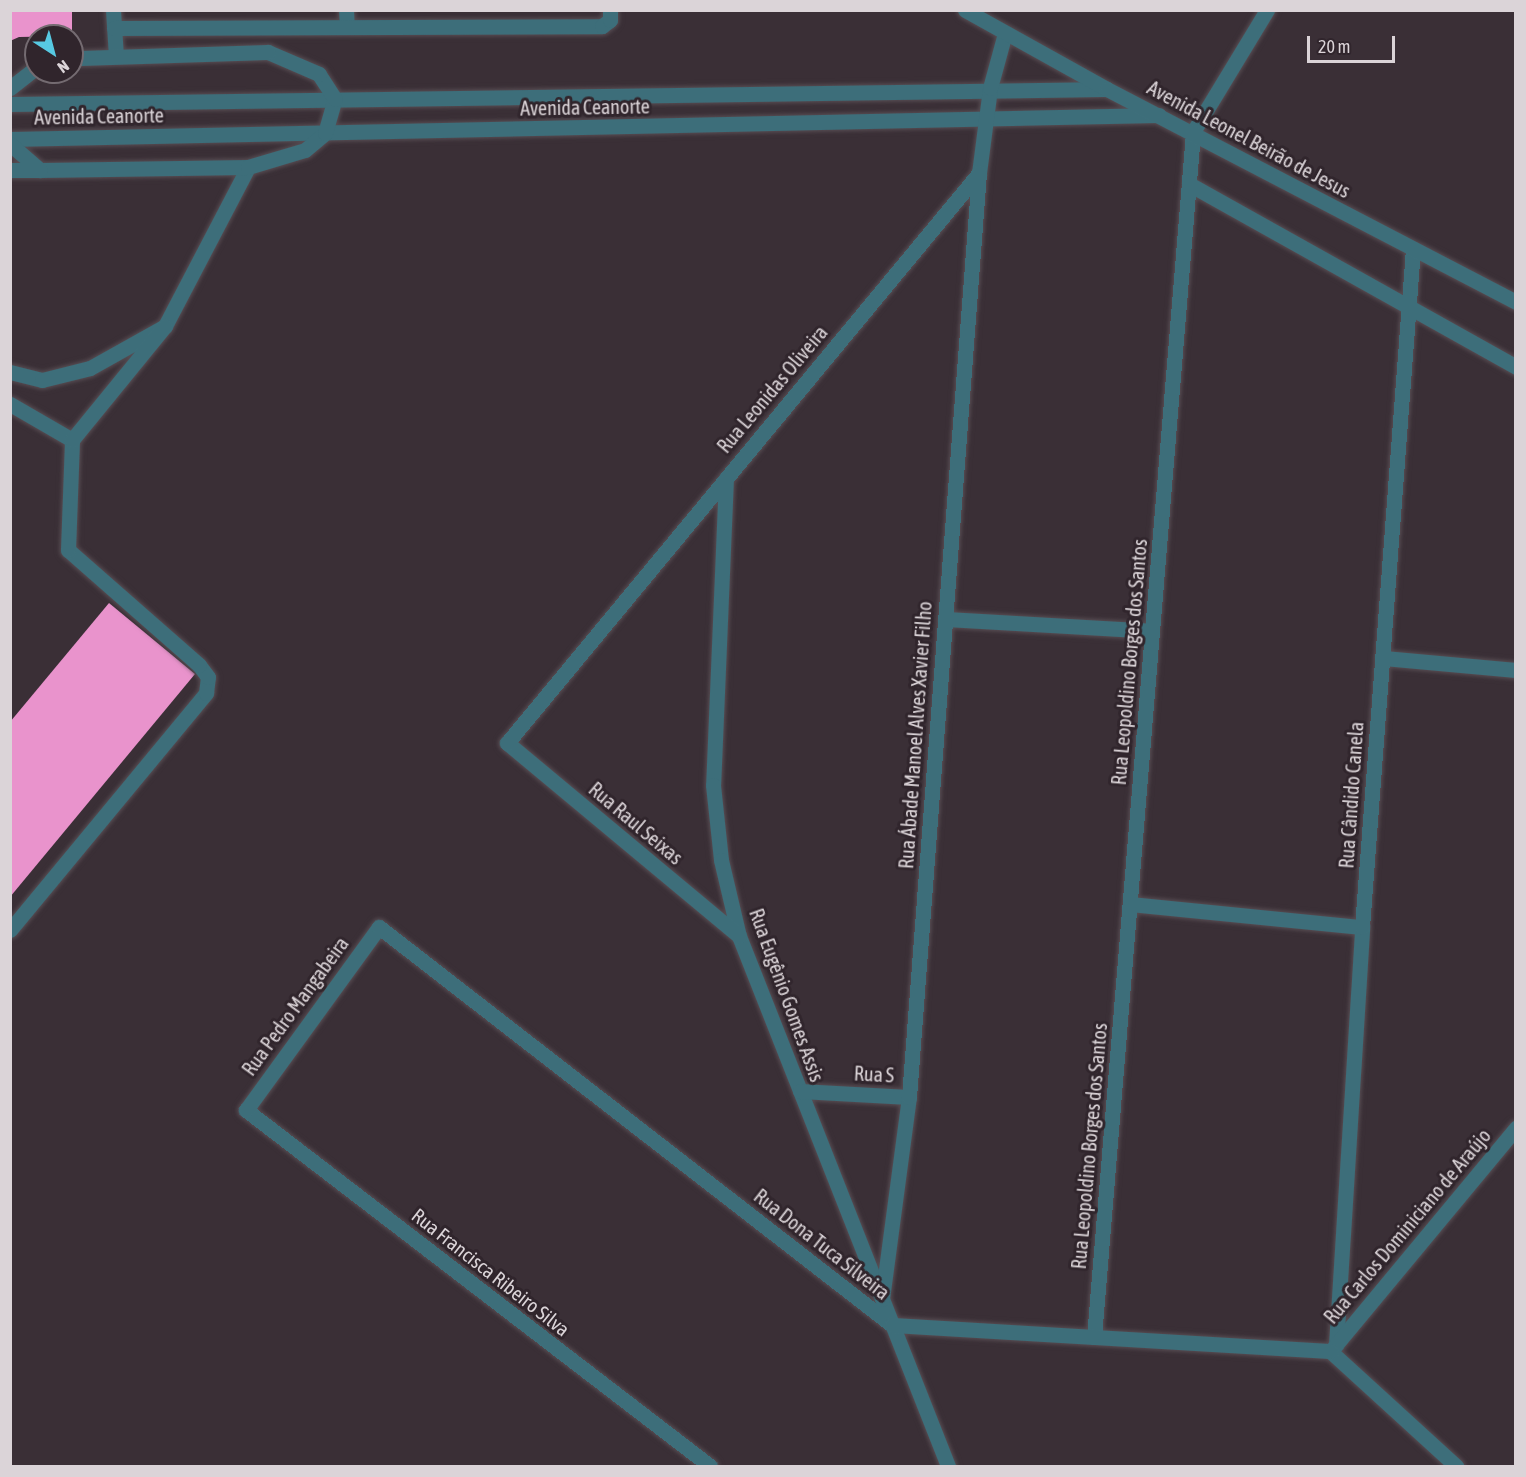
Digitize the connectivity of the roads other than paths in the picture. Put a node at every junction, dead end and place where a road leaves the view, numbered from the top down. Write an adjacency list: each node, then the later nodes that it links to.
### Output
1 (113, 10): 7 (street)
2 (346, 10): 6 (street)
3 (610, 10): 6 (street)
4 (965, 10): 8 (street, Avenida Leonel Beirão de Jesus)
5 (1267, 10): 19 (street, Rua Leopoldino Borges dos Santos)
6 (347, 27): 7 (street)
7 (114, 28): 9 (street)
8 (1005, 33): 13 (street); 14 (street, Avenida Leonel Beirão de Jesus)
9 (116, 56): 10 (street); 15 (street)
10 (84, 57)
11 (24, 77): 12 (street)
12 (10, 88)
13 (990, 88): 14 (street, Avenida Ceanorte); 15 (street, Avenida Ceanorte); 18 (street)
14 (1107, 89): 17 (street, Avenida Leonel Beirão de Jesus)
15 (335, 99): 16 (street, Avenida Ceanorte); 20 (street)
16 (10, 104)
17 (1159, 115): 18 (street, Avenida Ceanorte); 19 (street, Avenida Leonel Beirão de Jesus)
18 (985, 120): 20 (street, Avenida Ceanorte); 26 (street)
19 (1193, 132): 27 (street, Rua Leopoldino Borges dos Santos); 28 (street, Avenida Leonel Beirão de Jesus)
20 (325, 133): 21 (street, Avenida Ceanorte); 23 (street)
21 (10, 139)
22 (10, 144): 25 (street)
23 (248, 167): 25 (street); 31 (street)
24 (10, 170): 25 (street)
25 (40, 170)
26 (979, 173): 36 (street, Rua Leonidas Oliveira); 37 (street, Rua Ábade Manoel Alves Xavier Filho)
27 (1189, 184): 30 (street); 38 (street, Rua Leopoldino Borges dos Santos)
28 (1413, 249): 29 (street, Avenida Leonel Beirão de Jesus); 30 (street, Rua Cândido Canela)
29 (1515, 302)
30 (1409, 306): 32 (street); 39 (street, Rua Cândido Canela)
31 (165, 326): 33 (street); 35 (street)
32 (1515, 367)
33 (10, 372)
34 (10, 404): 35 (street)
35 (72, 440): 45 (street)
36 (726, 478): 41 (street, Rua Leonidas Oliveira); 46 (street, Rua Eugênio Gomes Assis)
37 (945, 619): 38 (street); 48 (street, Rua Ábade Manoel Alves Xavier Filho)
38 (1152, 631): 42 (street, Rua Leopoldino Borges dos Santos)
39 (1383, 658): 40 (street); 44 (street, Rua Cândido Canela)
40 (1515, 670)
41 (507, 743): 46 (street, Rua Raul Seixas)
42 (1130, 903): 44 (street); 53 (street, Rua Leopoldino Borges dos Santos)
43 (379, 927): 49 (street, Rua Pedro Mangabeira); 52 (street, Rua Dona Tuca Silveira)
44 (1362, 927): 54 (street, Rua Cândido Canela)
45 (10, 930)
46 (739, 936): 47 (street, Rua Eugênio Gomes Assis)
47 (800, 1090): 48 (street, Rua S); 51 (street, Rua Eugênio Gomes Assis)
48 (909, 1097): 51 (street, Rua Ábade Manoel Alves Xavier Filho)
49 (246, 1110): 55 (street, Rua Francisca Ribeiro Silva)
50 (1515, 1128): 54 (street, Rua Carlos Dominiciano de Araújo)
51 (882, 1299): 52 (street, Rua Eugênio Gomes Assis)
52 (892, 1325): 53 (street, Rua Dona Tuca Silveira); 56 (street, Rua Eugênio Gomes Assis)
53 (1094, 1337): 54 (street, Rua Dona Tuca Silveira)
54 (1333, 1348): 57 (street)
55 (710, 1467)
56 (948, 1467)
57 (1456, 1467)

